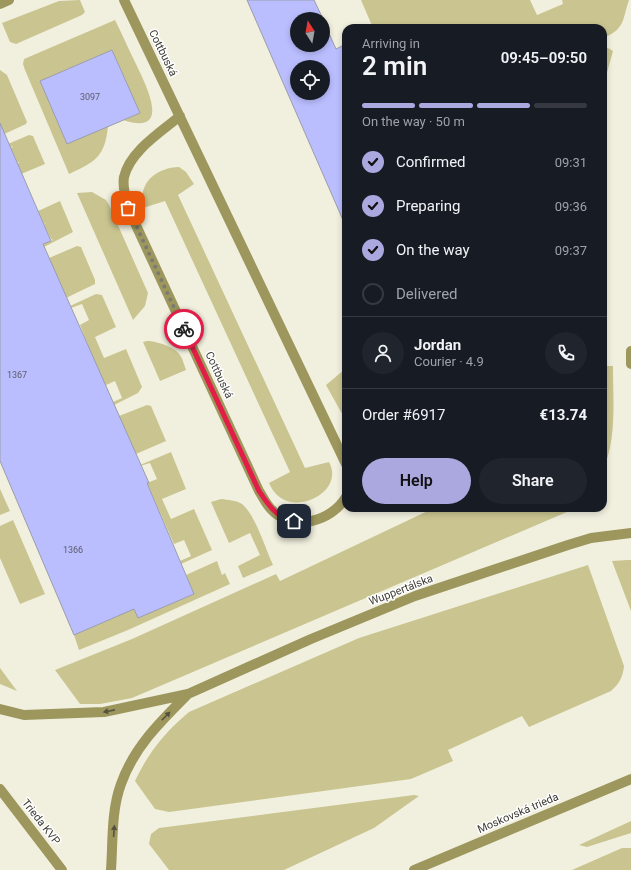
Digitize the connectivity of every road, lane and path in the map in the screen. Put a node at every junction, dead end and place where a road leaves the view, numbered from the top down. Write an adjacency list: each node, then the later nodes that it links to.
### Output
1 (10, 0): 3 (street)
2 (124, 0): 4 (street, Cottbuská)
3 (0, 4)
4 (180, 116): 7 (street, Cottbuská); 8 (street, Cottbuská)
5 (631, 351): 6 (street)
6 (631, 364)
7 (342, 456)
8 (342, 504)
9 (631, 533): 10 (street, Wuppertálska)
10 (188, 694): 11 (street, one-way to 11); 15 (street, one-way to 10)
11 (0, 709)
12 (631, 779): 16 (street, Moskovská trieda)
13 (0, 789): 14 (street, Trieda KVP)
14 (62, 870)
15 (111, 870)
16 (414, 870)

